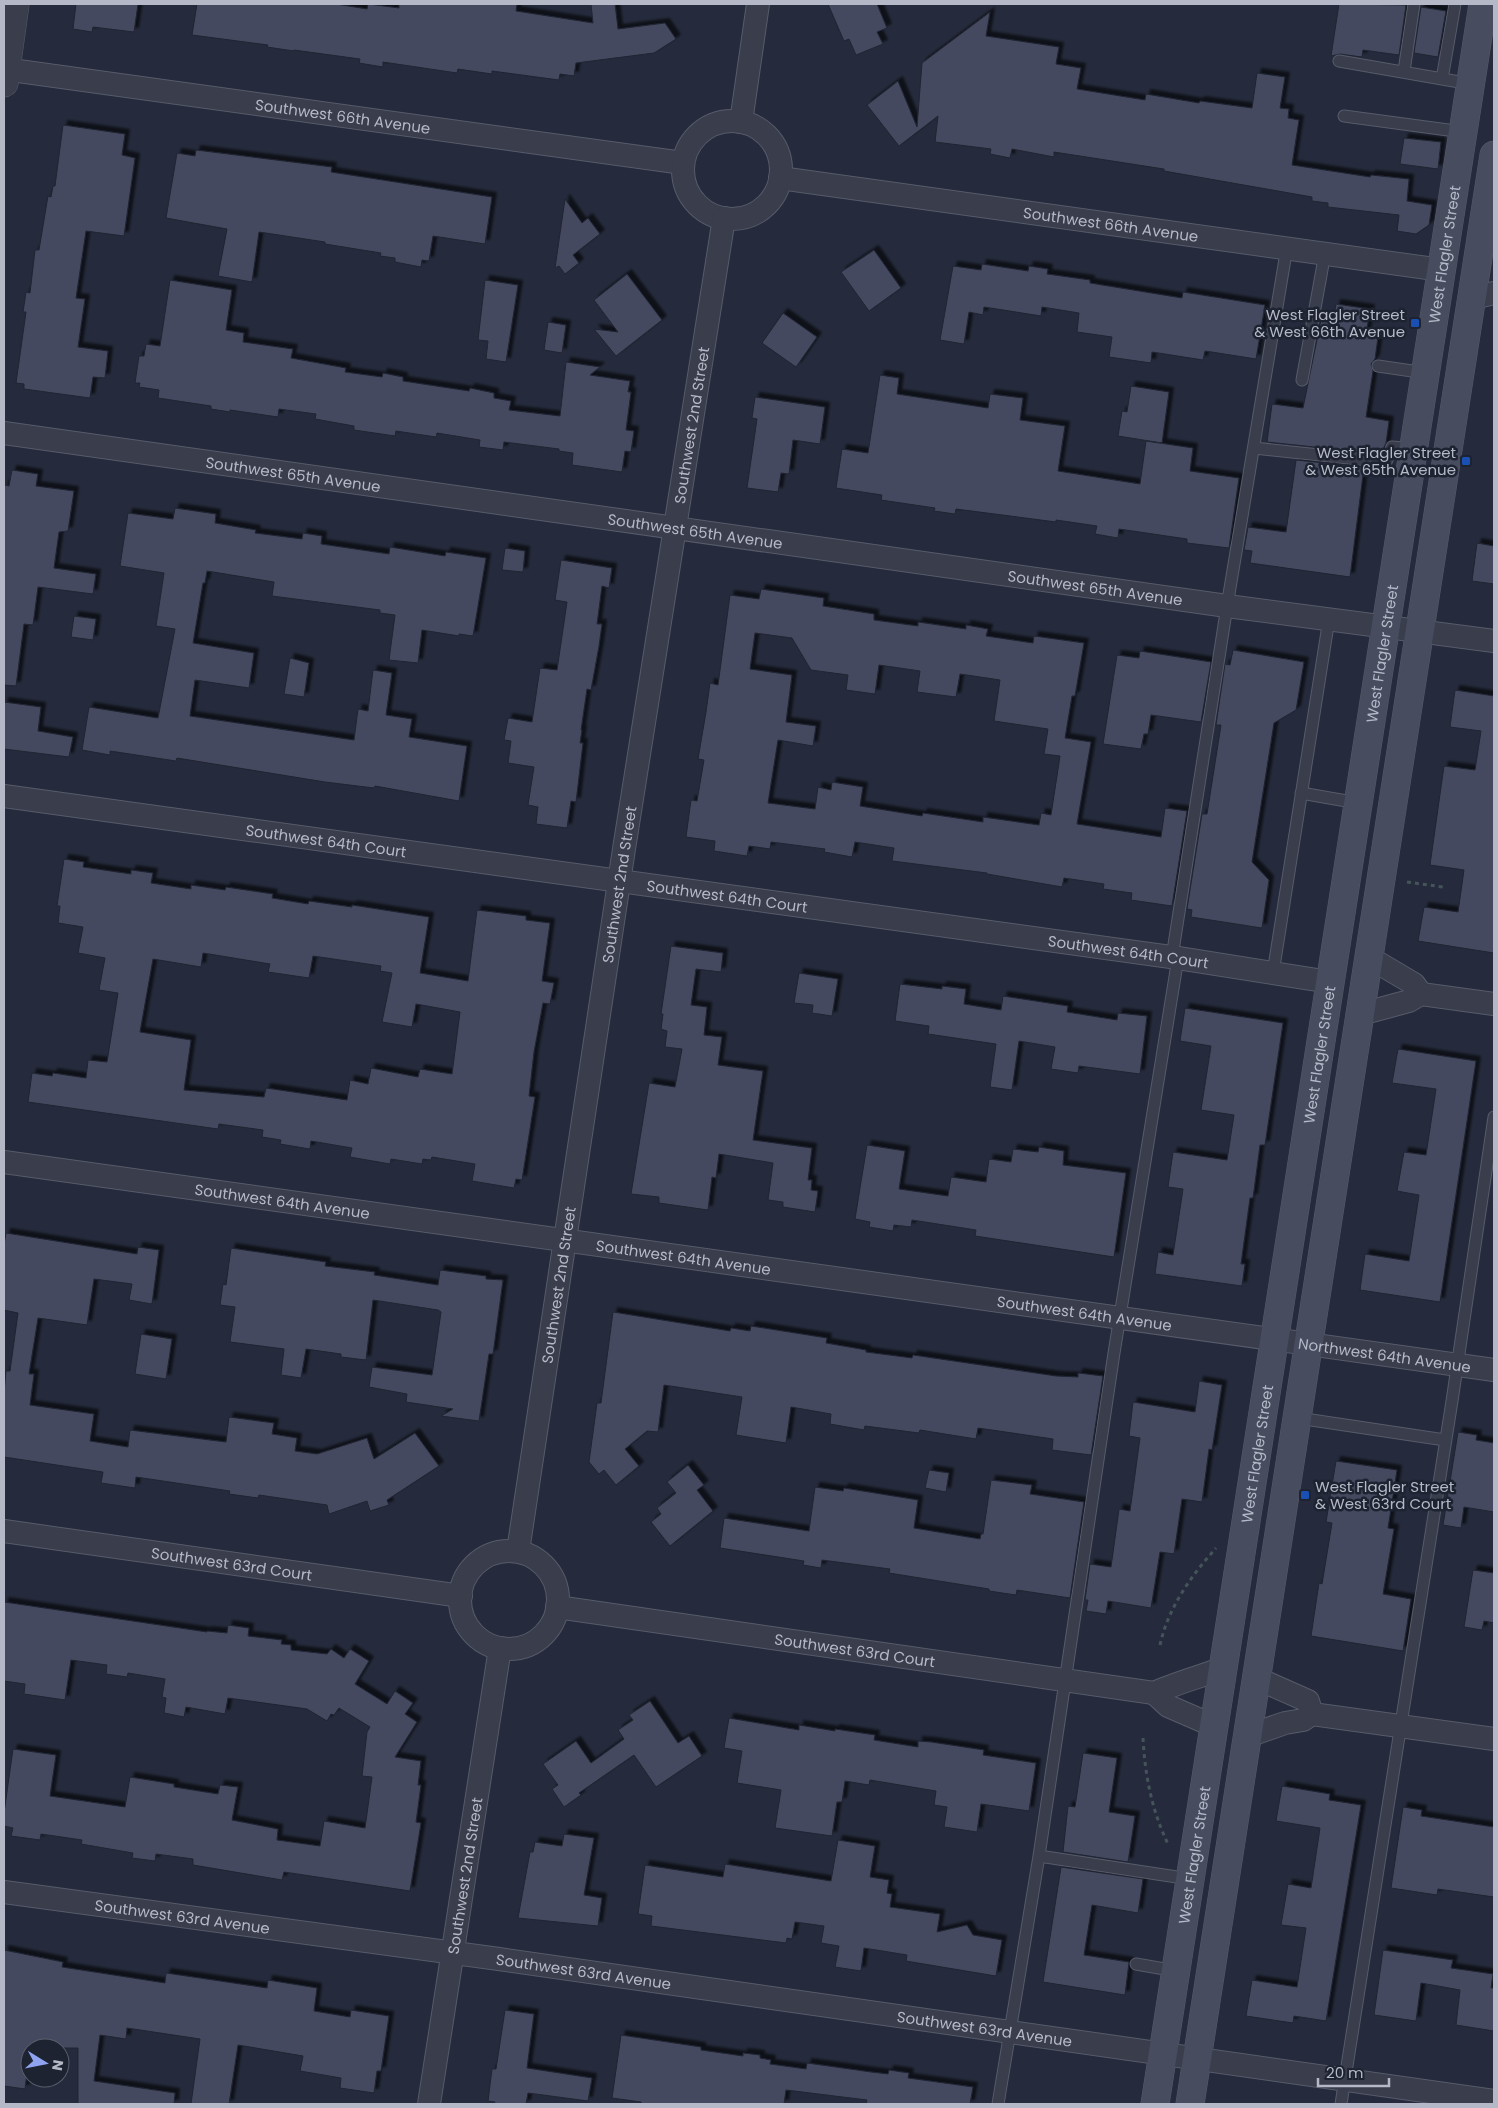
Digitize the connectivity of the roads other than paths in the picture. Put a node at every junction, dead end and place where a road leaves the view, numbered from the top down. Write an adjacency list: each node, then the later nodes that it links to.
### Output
1 (15, 4): 8 (street)
2 (758, 4): 12 (street)
3 (1414, 4): 7 (lane)
4 (1455, 4): 9 (lane)
5 (1483, 4): 10 (main road, West Flagler Street)
6 (1339, 61): 7 (lane)
7 (1404, 71): 9 (lane)
8 (4, 74): 15 (street, Southwest 66th Avenue)
9 (1442, 79): 10 (lane)
10 (1471, 84): 13 (main road, West Flagler Street)
11 (1344, 116): 13 (lane)
12 (741, 122): 15 (street); 16 (street)
13 (1463, 132): 21 (main road, West Flagler Street)
14 (1494, 155): 19 (main road)
15 (683, 163): 17 (street)
16 (780, 178): 17 (street); 18 (street, Southwest 66th Avenue)
17 (724, 218): 29 (street, Southwest 2nd Street)
18 (1287, 247): 20 (street, Southwest 66th Avenue); 27 (lane)
19 (1487, 252): 22 (main road)
20 (1325, 253): 21 (street, Southwest 66th Avenue); 25 (lane)
21 (1442, 270): 24 (main road, West Flagler Street)
22 (1483, 296): 33 (main road)
23 (1378, 366): 24 (lane)
24 (1426, 373): 28 (main road, West Flagler Street)
25 (1302, 380)
26 (4, 433): 29 (street, Southwest 65th Avenue)
27 (1254, 448): 28 (lane); 30 (lane)
28 (1414, 449): 32 (main road, West Flagler Street)
29 (676, 526): 30 (street, Southwest 65th Avenue); 38 (street, Southwest 2nd Street)
30 (1227, 606): 31 (street, Southwest 65th Avenue); 39 (lane)
31 (1328, 619): 32 (street, Southwest 65th Avenue); 35 (lane)
32 (1386, 627): 33 (street, Southwest 65th Avenue); 37 (main road, West Flagler Street)
33 (1421, 631): 34 (street, Southwest 65th Avenue); 40 (main road)
34 (1494, 641)
35 (1301, 793): 37 (lane); 41 (lane)
36 (4, 796): 38 (street, Southwest 64th Court)
37 (1358, 803): 42 (main road, West Flagler Street)
38 (619, 881): 39 (street, Southwest 64th Court); 48 (street, Southwest 2nd Street)
39 (1175, 958): 41 (street, Southwest 64th Court); 49 (lane)
40 (1370, 958): 43 (street); 45 (main road)
41 (1273, 973): 42 (street, Southwest 64th Court)
42 (1330, 982): 50 (main road, West Flagler Street)
43 (1421, 994): 44 (street); 45 (street)
44 (1494, 1004)
45 (1361, 1014): 51 (main road)
46 (1494, 1117): 52 (lane)
47 (4, 1162): 48 (street, Southwest 64th Avenue)
48 (565, 1241): 49 (street, Southwest 64th Avenue); 57 (street, Southwest 2nd Street)
49 (1119, 1317): 50 (street, Southwest 64th Avenue); 63 (lane)
50 (1274, 1340): 51 (street, Northwest 64th Avenue); 61 (main road, West Flagler Street)
51 (1310, 1344): 52 (street, Northwest 64th Avenue); 54 (main road)
52 (1458, 1364): 53 (street, Northwest 64th Avenue); 55 (lane)
53 (1494, 1370)
54 (1298, 1418): 55 (lane); 62 (main road)
55 (1446, 1440): 67 (lane)
56 (4, 1531): 58 (street, Southwest 63rd Court)
57 (518, 1551): 58 (street); 59 (street)
58 (461, 1596): 60 (street)
59 (558, 1606): 60 (street); 63 (street, Southwest 63rd Court)
60 (500, 1648): 73 (street, Southwest 2nd Street)
61 (1223, 1668): 64 (street); 66 (main road, West Flagler Street)
62 (1256, 1678): 65 (street); 68 (main road)
63 (1064, 1680): 64 (street, Southwest 63rd Court); 70 (lane)
64 (1154, 1693): 66 (street)
65 (1312, 1714): 67 (street); 68 (street)
66 (1214, 1726): 71 (main road, West Flagler Street)
67 (1400, 1726): 69 (street); 79 (lane)
68 (1248, 1736): 78 (main road)
69 (1494, 1739)
70 (1040, 1856): 71 (lane); 76 (lane)
71 (1190, 1879): 75 (main road, West Flagler Street)
72 (4, 1892): 73 (street, Southwest 63rd Avenue)
73 (453, 1954): 76 (street, Southwest 63rd Avenue); 81 (street, Southwest 2nd Street)
74 (1136, 1964): 75 (lane)
75 (1176, 1971): 77 (main road, West Flagler Street)
76 (1009, 2032): 77 (street, Southwest 63rd Avenue); 82 (lane)
77 (1163, 2054): 78 (street, Southwest 63rd Avenue); 83 (main road, West Flagler Street)
78 (1197, 2058): 79 (street, Southwest 63rd Avenue); 84 (main road)
79 (1344, 2080): 80 (street, Southwest 63rd Avenue); 85 (lane)
80 (1494, 2101)
81 (429, 2104)
82 (998, 2104)
83 (1155, 2104)
84 (1190, 2104)
85 (1341, 2104)

